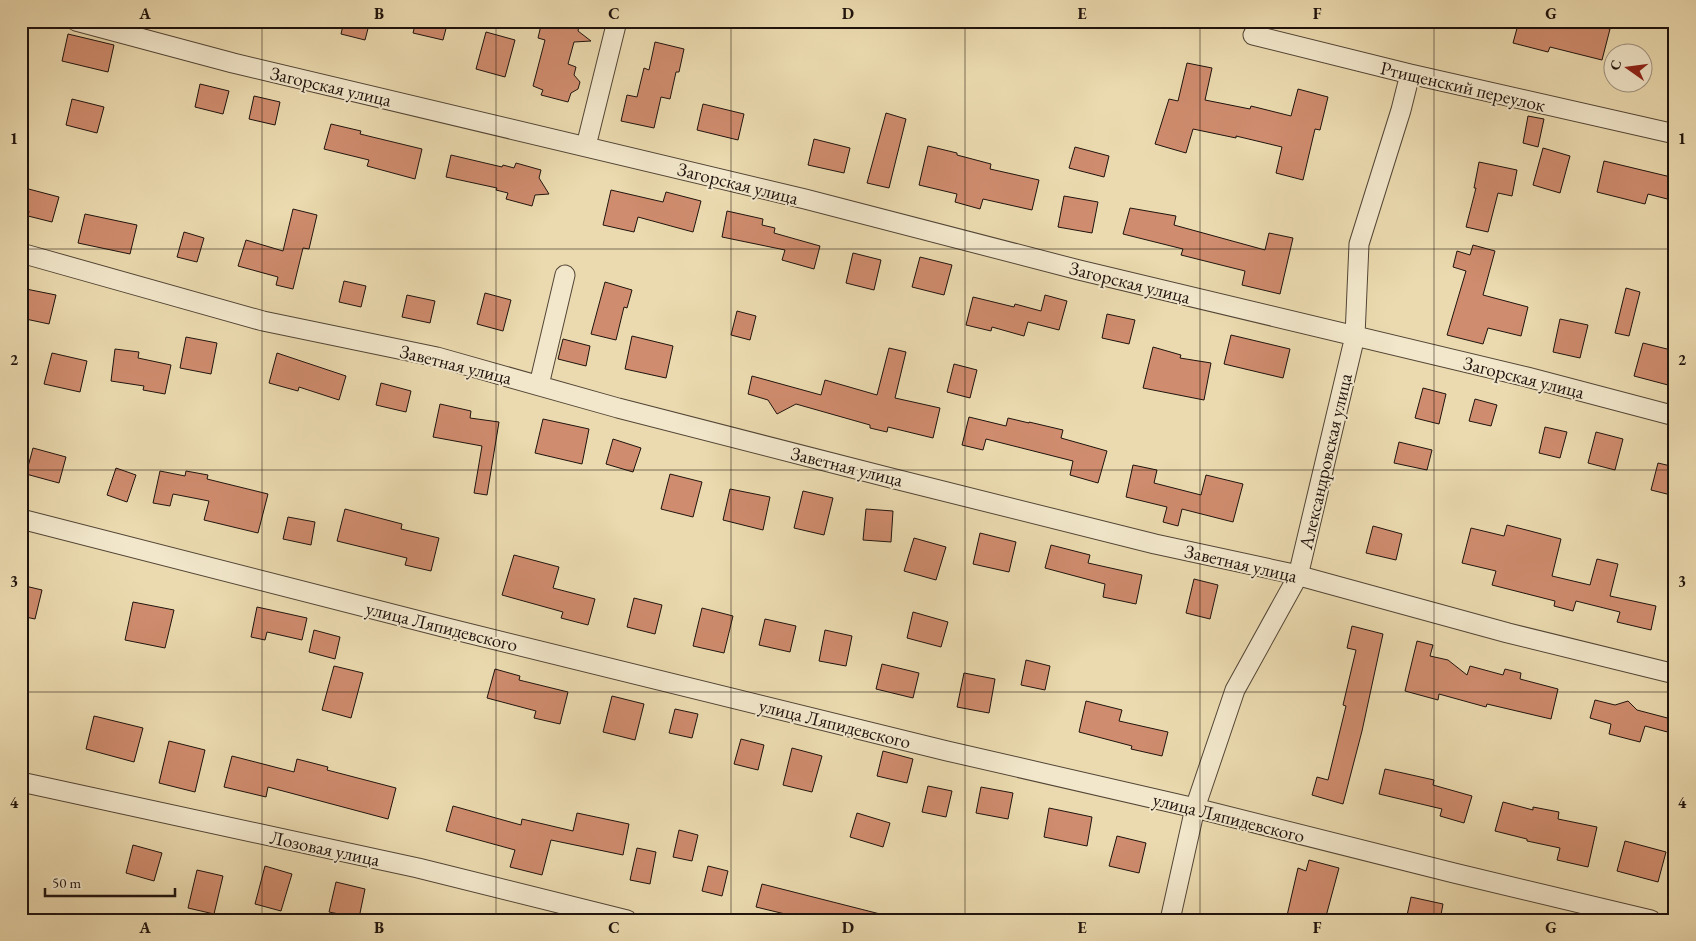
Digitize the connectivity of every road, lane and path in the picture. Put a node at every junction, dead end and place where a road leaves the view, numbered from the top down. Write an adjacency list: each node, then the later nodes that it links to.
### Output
1 (76, 21): 6 (street, Загорская улица)
2 (617, 21): 6 (street)
3 (1253, 35): 4 (street, Ртищенский переулок)
4 (1410, 74): 5 (street, Ртищенский переулок); 9 (street, Александровская улица)
5 (1675, 134)
6 (586, 146): 9 (street, Загорская улица)
7 (21, 254): 10 (street, Заветная улица)
8 (565, 275): 10 (street)
9 (1355, 336): 11 (street, Загорская улица); 13 (street, Александровская улица)
10 (539, 385): 13 (street, Заветная улица)
11 (1675, 416)
12 (21, 519): 16 (street, улица Ляпидевского)
13 (1298, 576): 14 (street, Заветная улица); 16 (street, Александровская улица)
14 (1675, 674)
15 (21, 782): 17 (street, Лозовая улица)
16 (1195, 808): 18 (street, Александровская улица); 19 (street, улица Ляпидевского)
17 (627, 920)
18 (1170, 920)
19 (1651, 920)

